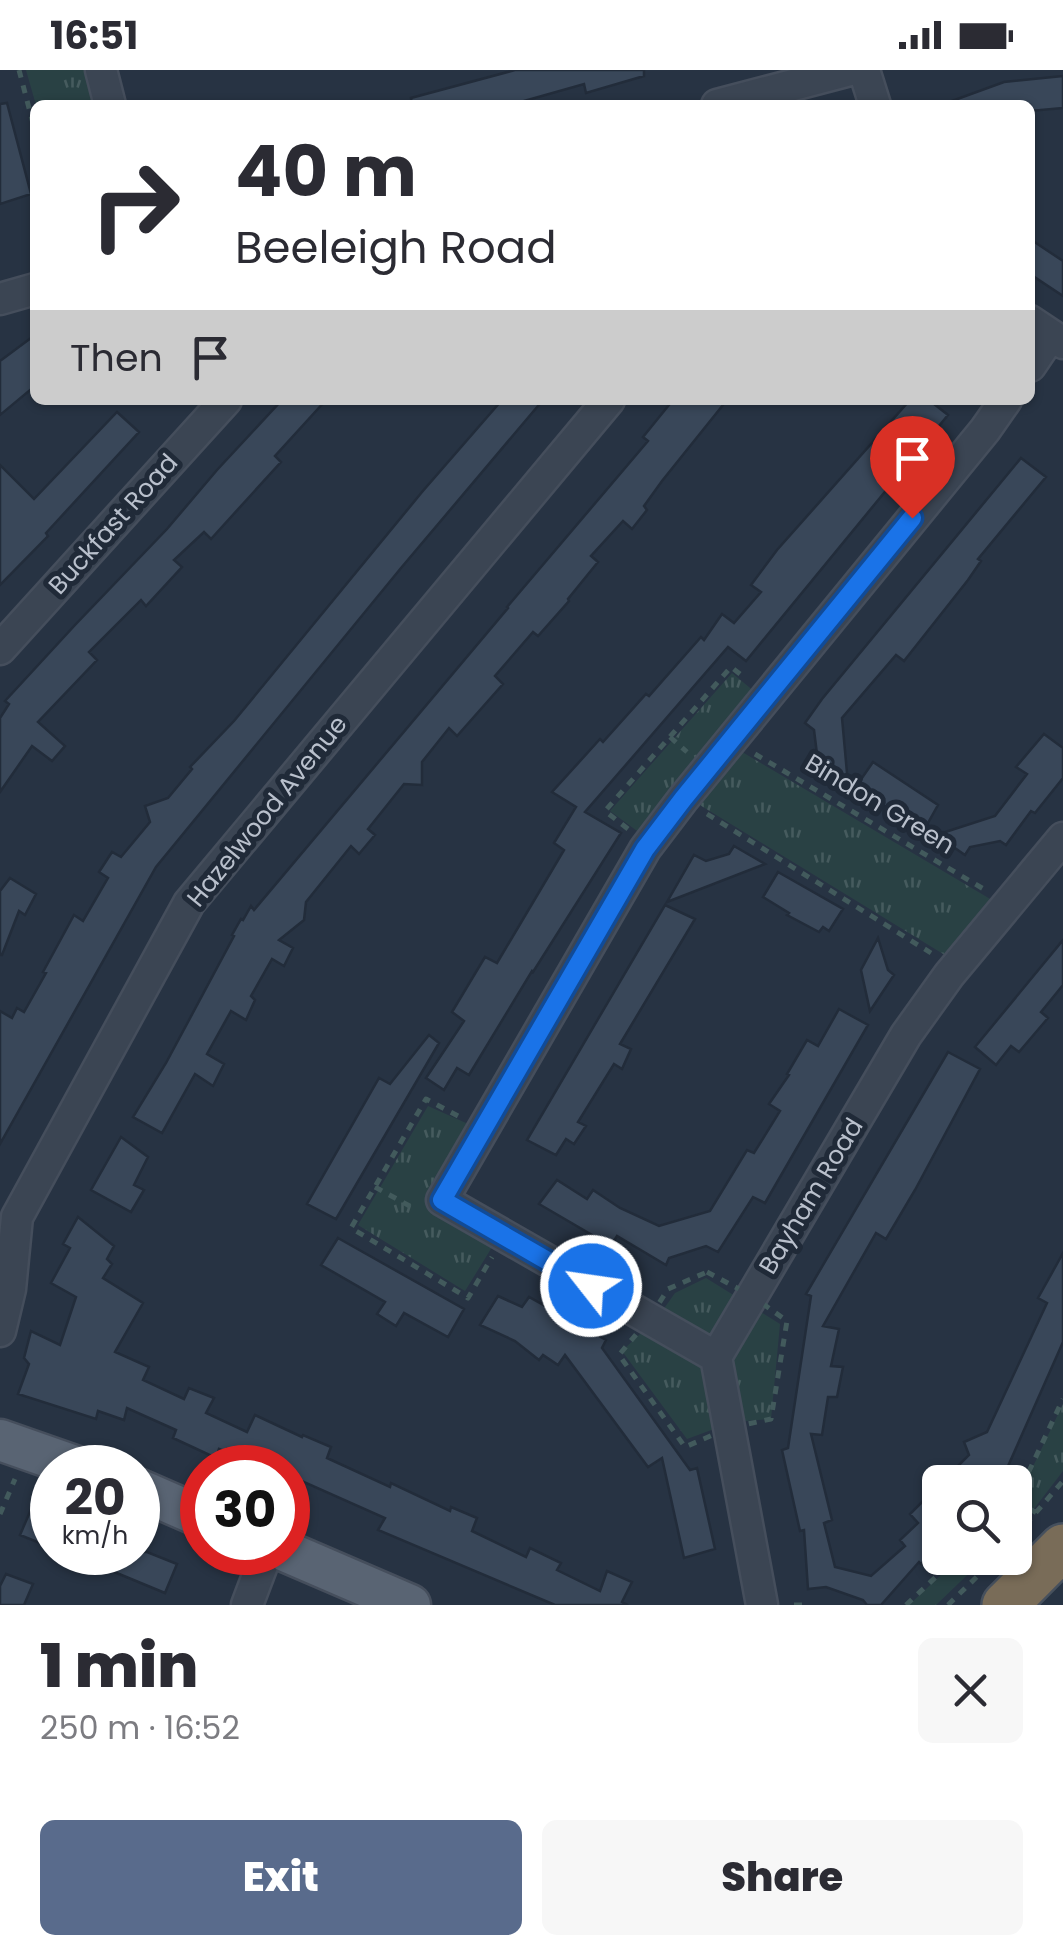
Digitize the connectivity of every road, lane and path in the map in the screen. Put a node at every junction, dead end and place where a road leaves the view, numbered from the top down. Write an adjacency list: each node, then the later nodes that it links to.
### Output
1 (19, 70): 8 (path)
2 (101, 70): 5 (street)
3 (850, 70): 6 (street)
4 (864, 70): 7 (street)
5 (109, 100)
6 (736, 100)
7 (873, 100)
8 (30, 112)
9 (30, 290): 10 (street)
10 (0, 299)
11 (1048, 333): 12 (street)
12 (1035, 357)
13 (221, 405): 16 (street, Buckfast Road)
14 (605, 405): 24 (street, Hazelwood Avenue)
15 (1002, 405): 17 (street)
16 (0, 649)
17 (767, 696): 18 (street); 21 (path)
18 (732, 740): 19 (street); 22 (path, Bindon Green)
19 (683, 799): 21 (street); 23 (path)
20 (1063, 838): 22 (street, Bayham Road)
21 (649, 844): 25 (street)
22 (1009, 904): 23 (street, Bayham Road)
23 (955, 968): 25 (street, Bayham Road)
24 (0, 1332)
25 (716, 1357): 36 (street)
26 (1063, 1399): 29 (path)
27 (0, 1440): 28 (main road)
28 (30, 1450)
29 (1032, 1465)
30 (1063, 1481): 31 (path)
31 (1050, 1530): 37 (highway)
32 (310, 1562): 39 (main road)
33 (259, 1575): 38 (street)
34 (938, 1575): 42 (path)
35 (979, 1575): 43 (path)
36 (760, 1599)
37 (996, 1604)
38 (247, 1605)
39 (410, 1605)
40 (794, 1605): 41 (path)
41 (804, 1605)
42 (906, 1605)
43 (948, 1605)

